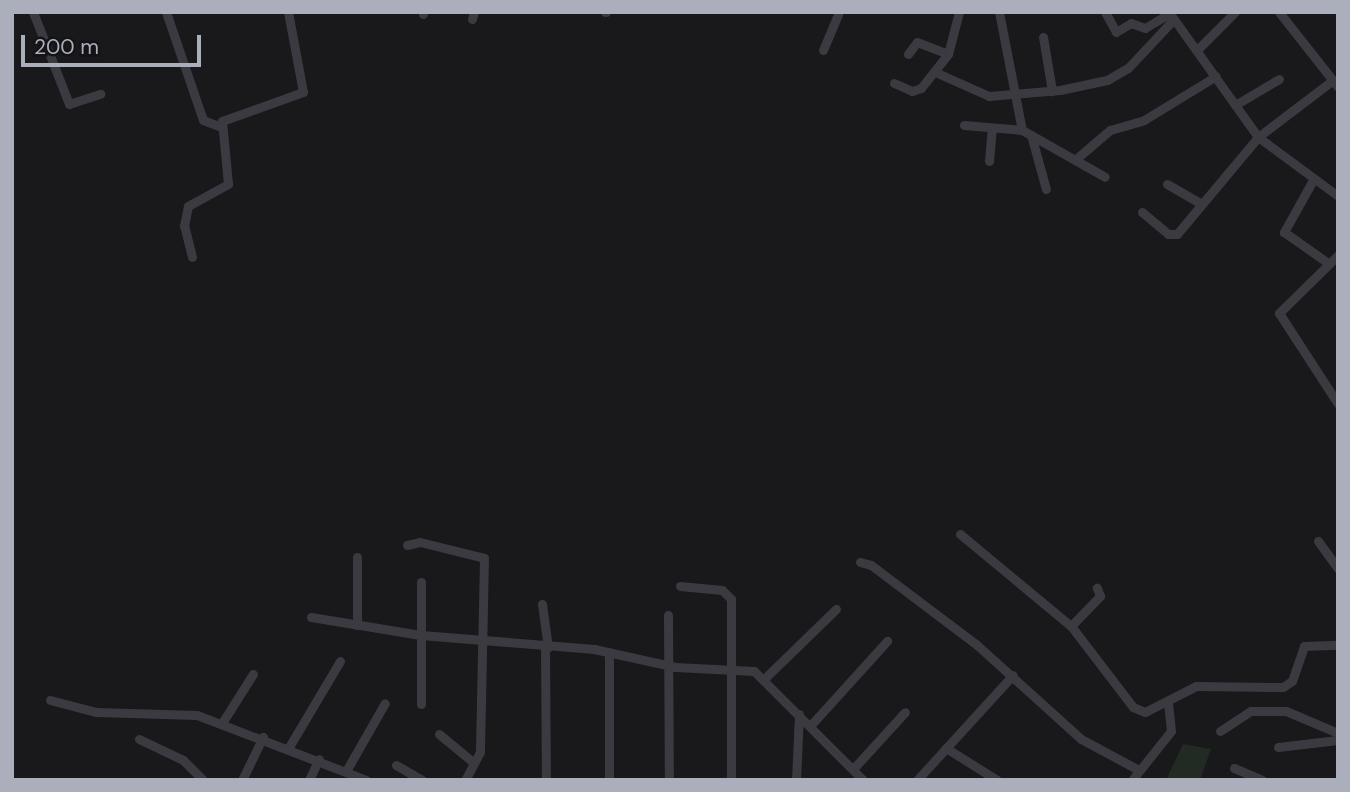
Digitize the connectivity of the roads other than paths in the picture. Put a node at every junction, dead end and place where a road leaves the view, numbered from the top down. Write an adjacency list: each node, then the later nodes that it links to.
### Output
1 (33, 12): 22 (street)
2 (166, 12): 26 (street)
3 (288, 12): 26 (street)
4 (839, 12): 13 (street)
5 (959, 12): 15 (street)
6 (999, 12): 23 (street)
7 (1105, 12): 10 (street)
8 (1235, 12): 12 (street)
9 (1279, 12): 20 (street)
10 (1172, 16): 12 (street); 21 (street)
11 (1043, 37): 21 (street)
12 (1199, 48): 17 (street)
13 (824, 50)
14 (908, 54): 15 (street)
15 (948, 54): 16 (street)
16 (935, 72): 19 (street); 23 (street)
17 (1216, 76): 24 (street); 30 (street)
18 (1279, 79): 24 (street)
19 (894, 83)
20 (1335, 83): 29 (street)
21 (1052, 91): 23 (street)
22 (100, 94)
23 (1017, 94): 28 (street)
24 (1235, 105): 29 (street)
25 (964, 125): 27 (street)
26 (219, 127): 40 (street)
27 (992, 129): 28 (street); 31 (street)
28 (1027, 133): 30 (street); 35 (street)
29 (1258, 137): 33 (street); 37 (street)
30 (1076, 159): 32 (street)
31 (989, 161)
32 (1105, 177)
33 (1313, 180): 36 (street); 41 (street)
34 (1167, 184): 37 (street)
35 (1046, 188)
36 (1338, 196)
37 (1201, 204): 38 (street)
38 (1142, 212)
39 (1338, 255): 41 (street)
40 (192, 257)
41 (1328, 262): 42 (street)
42 (1338, 404)
43 (960, 534): 57 (street)
44 (1318, 541): 48 (street)
45 (407, 545): 59 (street)
46 (357, 557): 56 (street)
47 (860, 562): 68 (street)
48 (1338, 569)
49 (421, 582): 58 (street)
50 (680, 586): 66 (street)
51 (1097, 589): 57 (street)
52 (542, 604): 62 (street)
53 (835, 609): 69 (street)
54 (668, 615): 65 (street)
55 (311, 617): 56 (street)
56 (357, 625): 58 (street)
57 (1071, 626): 71 (street)
58 (421, 635): 59 (street); 73 (street)
59 (485, 640): 62 (street); 88 (street)
60 (887, 641): 77 (street)
61 (1338, 645): 71 (street)
62 (547, 648): 63 (street); 100 (street)
63 (609, 652): 65 (street); 101 (street)
64 (340, 661): 84 (street)
65 (667, 665): 66 (street); 102 (street)
66 (734, 670): 69 (street); 103 (street)
67 (253, 674): 76 (street)
68 (1013, 675): 86 (street); 92 (street)
69 (765, 678): 75 (street)
70 (50, 700): 76 (street)
71 (1168, 701): 92 (street)
72 (386, 704): 93 (street)
73 (421, 704)
74 (905, 712): 91 (street)
75 (799, 714): 77 (street); 104 (street)
76 (222, 723): 81 (street)
77 (810, 726): 91 (street)
78 (1220, 731): 79 (street)
79 (1338, 733)
80 (439, 734): 88 (street)
81 (263, 737): 84 (street); 95 (street)
82 (139, 739): 94 (street)
83 (1338, 740): 85 (street)
84 (289, 747): 87 (street)
85 (1278, 747)
86 (946, 748): 106 (street); 107 (street)
87 (319, 759): 93 (street); 96 (street)
88 (474, 763): 99 (street)
89 (396, 765): 98 (street)
90 (1234, 768): 109 (street)
91 (853, 769): 105 (street)
92 (1137, 769): 108 (street)
93 (346, 771): 97 (street)
94 (203, 780)
95 (242, 780)
96 (309, 780)
97 (366, 780)
98 (422, 780)
99 (465, 780)
100 (546, 780)
101 (609, 780)
102 (669, 780)
103 (731, 780)
104 (796, 780)
105 (863, 780)
106 (918, 780)
107 (997, 780)
108 (1132, 780)
109 (1262, 780)

